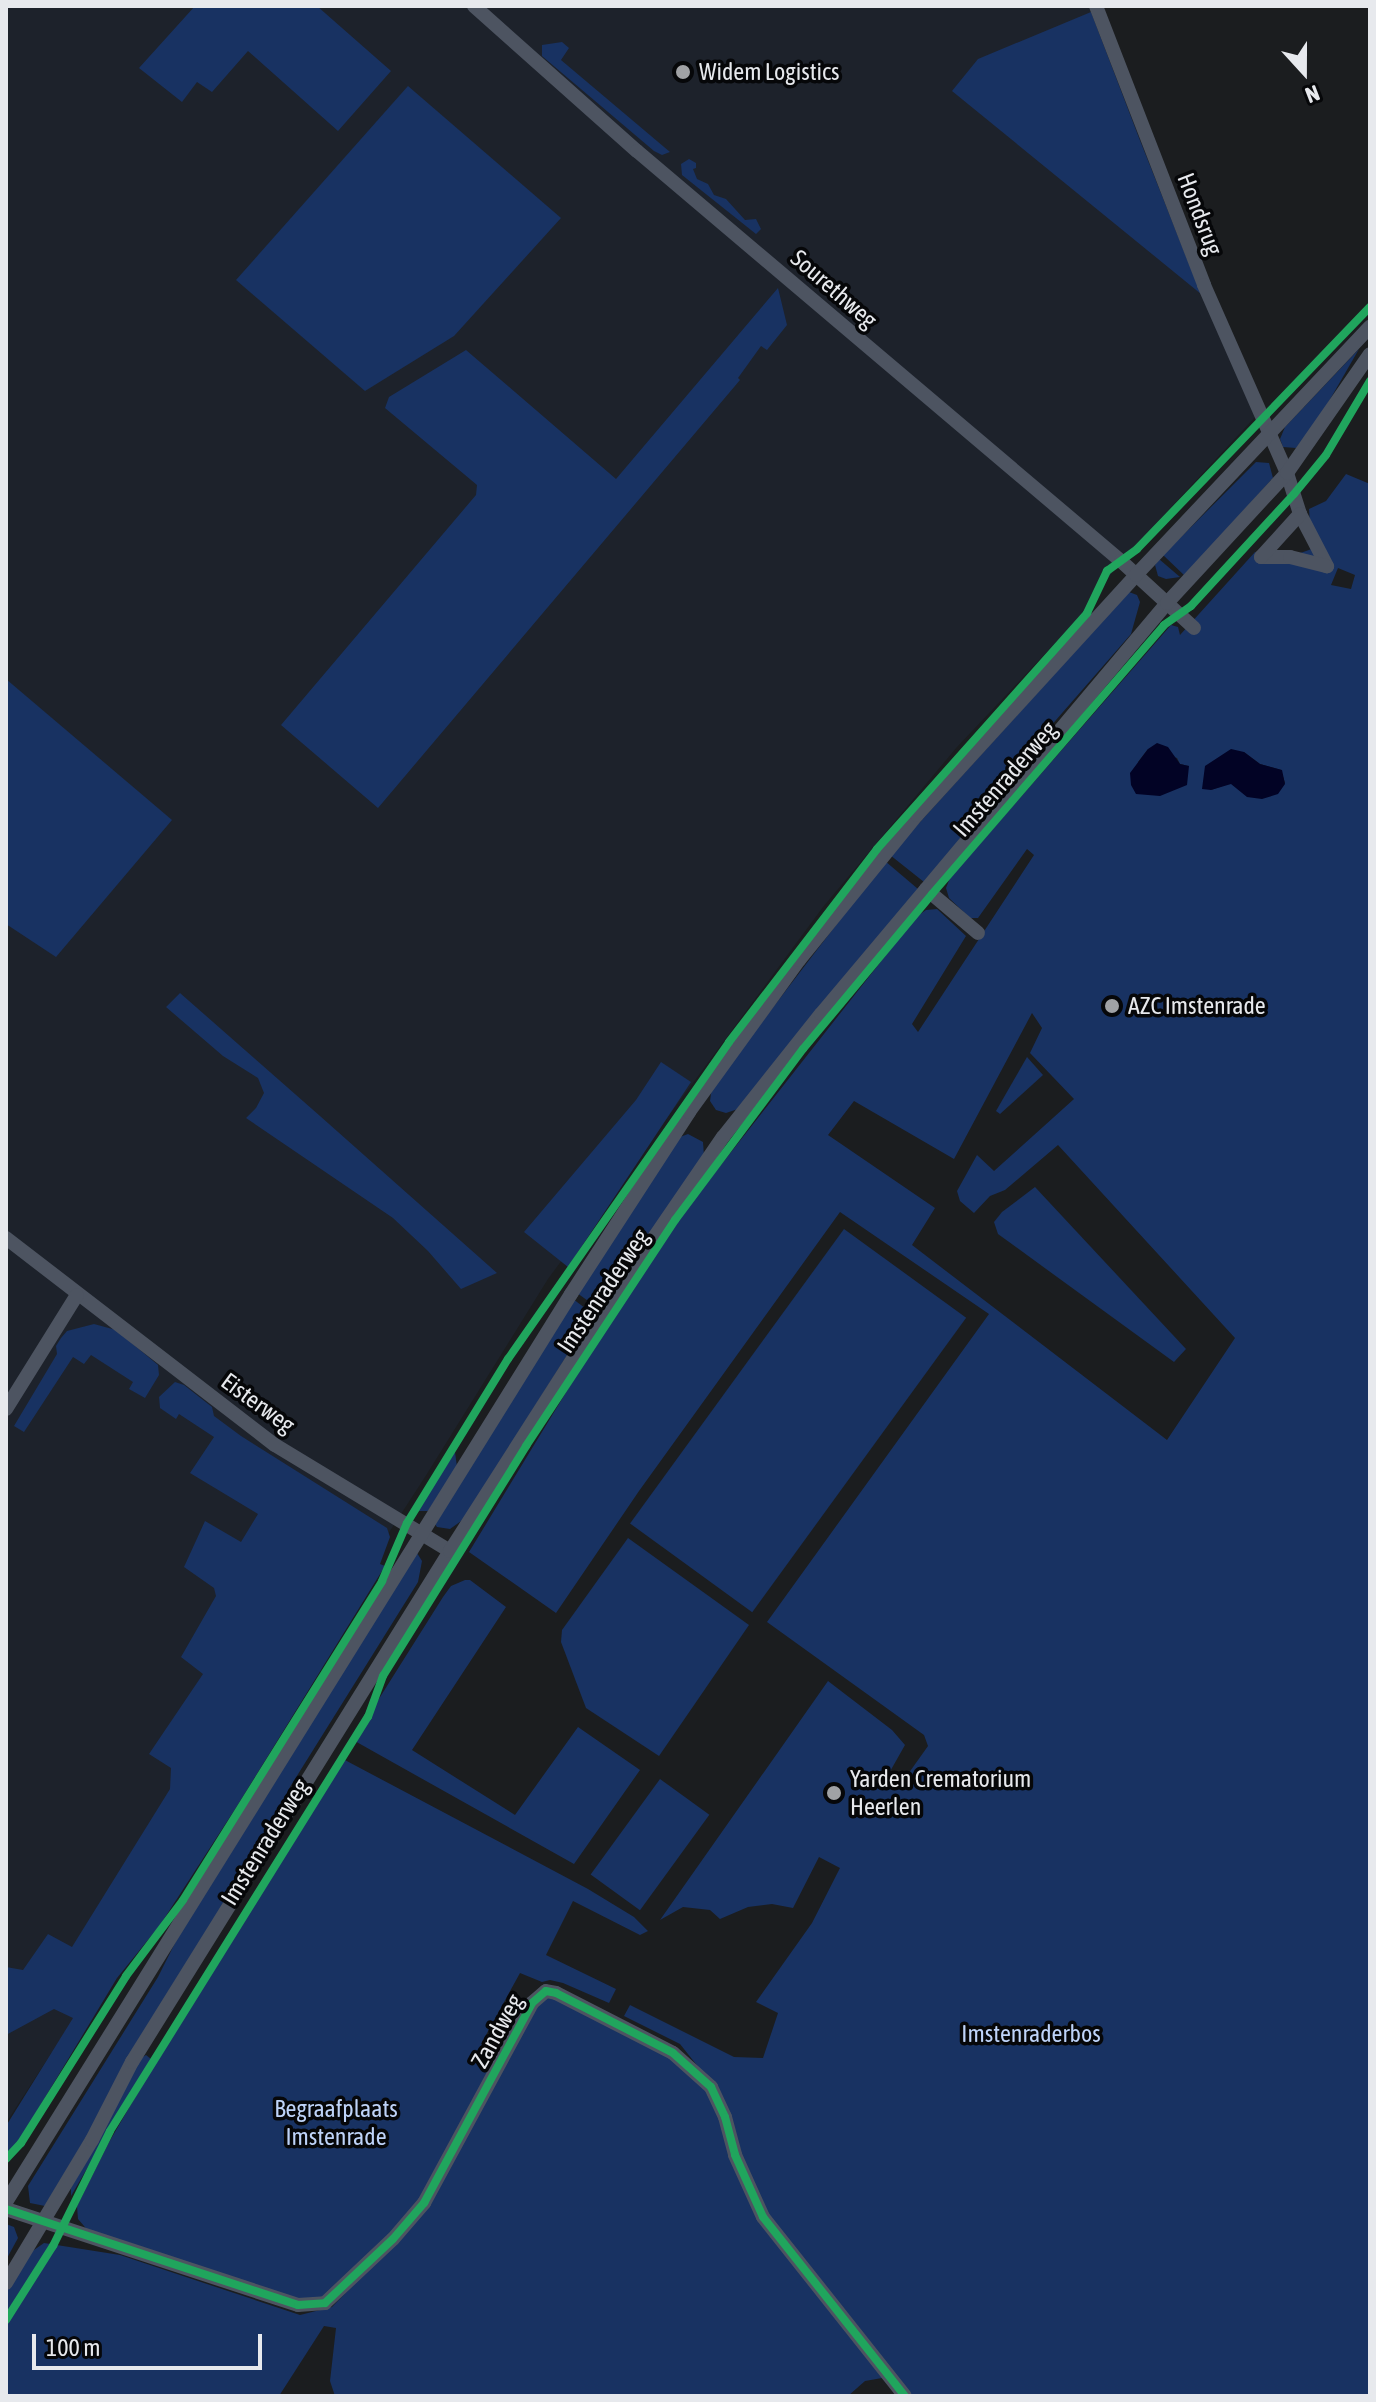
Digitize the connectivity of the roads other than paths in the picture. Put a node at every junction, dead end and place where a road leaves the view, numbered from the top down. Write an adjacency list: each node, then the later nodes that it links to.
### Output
1 (474, 6): 8 (street, Sourethweg)
2 (1096, 6): 5 (street, Hondsrug)
3 (1370, 327): 5 (street, Imstenraderweg)
4 (1370, 354): 6 (street, Imstenraderweg)
5 (1269, 436): 6 (street, Hondsrug); 8 (street, Imstenraderweg)
6 (1287, 473): 7 (street, Hondsrug); 9 (street, Imstenraderweg)
7 (1300, 514): 7 (street, Hondsrug)
8 (1136, 575): 9 (street, Sourethweg); 16 (street, Imstenraderweg)
9 (1167, 603): 10 (street, Sourethweg); 11 (street, Imstenraderweg)
10 (1194, 628)
11 (926, 889): 12 (street); 17 (street, Imstenraderweg)
12 (978, 933)
13 (6, 1238): 14 (street, Eisterweg)
14 (77, 1295): 15 (street); 16 (street, Eisterweg)
15 (6, 1409)
16 (422, 1533): 17 (street, Eisterweg); 18 (street, Imstenraderweg)
17 (450, 1551): 20 (street, Imstenraderweg)
18 (6, 2202)
19 (6, 2209): 20 (street, Zandweg)
20 (44, 2221): 21 (street, Imstenraderweg); 22 (street, Zandweg)
21 (6, 2283)
22 (905, 2396)

